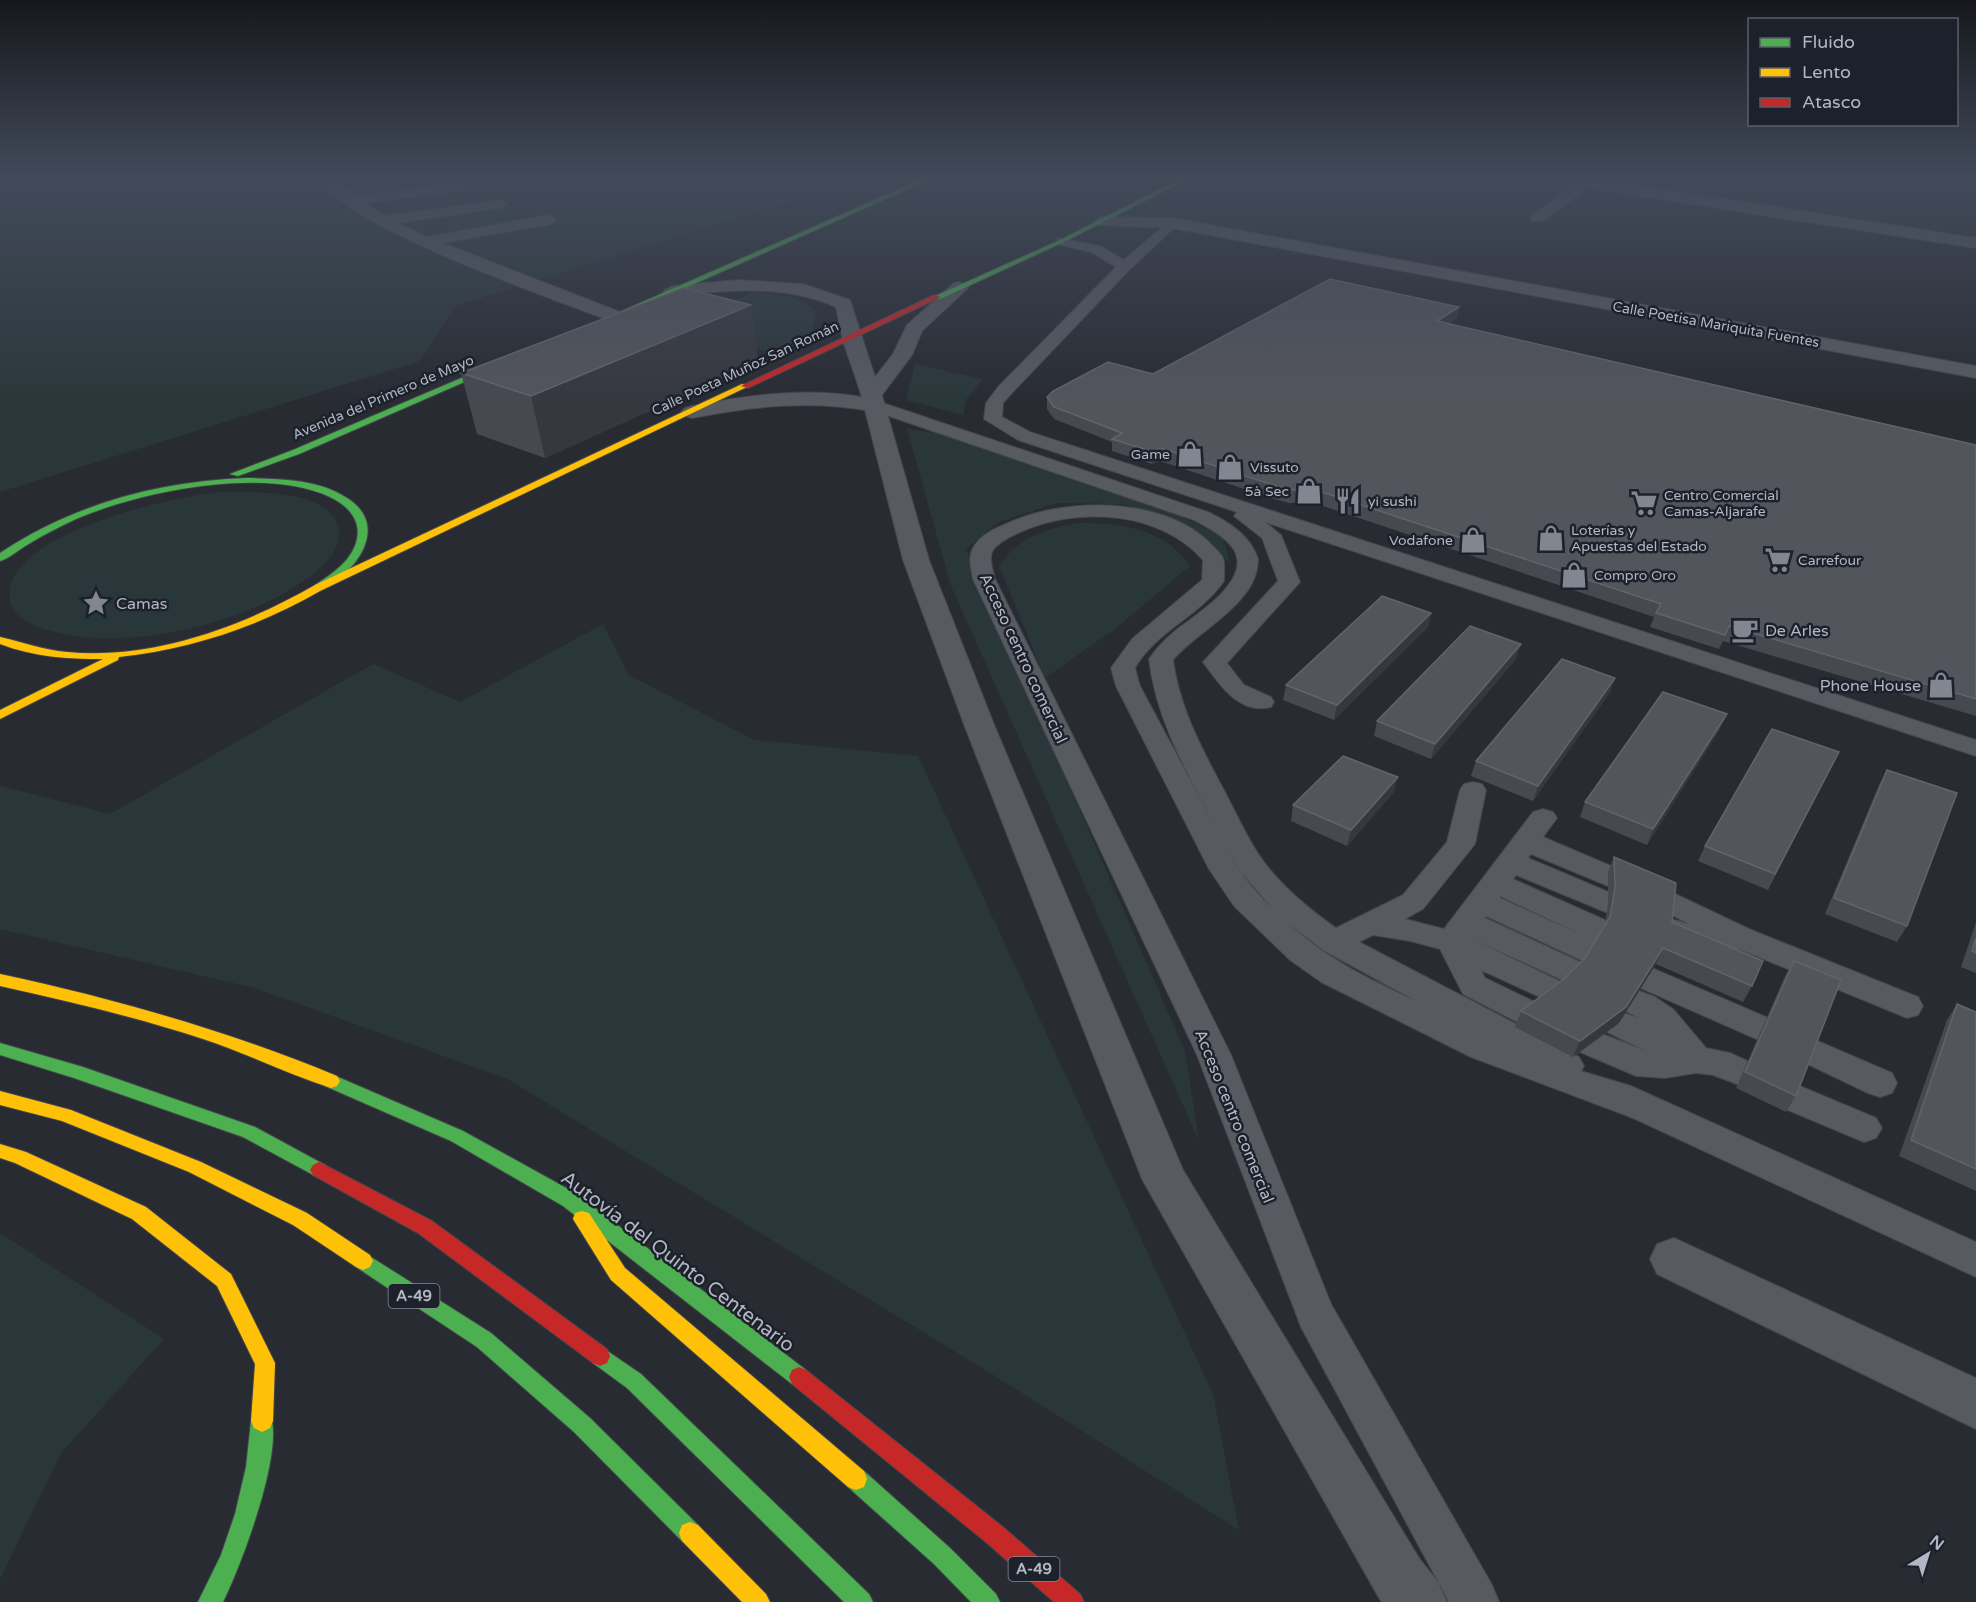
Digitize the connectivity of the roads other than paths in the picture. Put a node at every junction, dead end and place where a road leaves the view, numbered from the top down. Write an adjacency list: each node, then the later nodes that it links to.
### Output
1 (455, 254): 10 (street)
2 (757, 254): 9 (main road)
3 (1034, 254): 8 (main road, Calle Poeta Muñoz San Román)
4 (1110, 254): 7 (lane)
5 (1138, 254): 7 (lane)
6 (1338, 254): 14 (street, Calle Poetisa Mariquita Fuentes)
7 (1124, 267): 26 (lane)
8 (960, 287): 12 (main road, Calle Poeta Muñoz San Román); 15 (street)
9 (672, 291): 10 (main road); 12 (street)
10 (614, 316): 11 (main road)
11 (585, 329)
12 (851, 336): 15 (street); 16 (main road, Calle Poeta Muñoz San Román)
13 (514, 359): 17 (main road, Avenida del Primero de Mayo)
14 (1976, 372)
15 (873, 400): 16 (street); 24 (lane); 32 (lane); 57 (street)
16 (692, 412): 21 (main road, Calle Poeta Muñoz San Román)
17 (211, 482): 18 (main road); 21 (main road)
18 (81, 513): 19 (main road); 20 (main road)
19 (29, 524)
20 (0, 558)
21 (320, 588): 23 (main road)
22 (0, 640): 23 (main road)
23 (128, 652): 25 (main road)
24 (1262, 702)
25 (0, 715)
26 (1976, 748)
27 (1473, 790): 31 (lane)
28 (1496, 881): 28 (lane); 29 (lane); 31 (lane); 35 (lane)
29 (1608, 889)
30 (1668, 915): 34 (lane)
31 (1369, 924): 32 (lane)
32 (1334, 942): 45 (lane)
33 (0, 980): 48 (main road, Autovía del Quinto Centenario / A-49)
34 (1907, 1006)
35 (1532, 1015)
36 (1761, 1029): 40 (lane)
37 (1592, 1043): 40 (lane)
38 (0, 1049): 54 (main road)
39 (1813, 1052): 42 (lane)
40 (1696, 1059): 41 (lane)
41 (1742, 1072)
42 (1880, 1083)
43 (0, 1098): 53 (main road, A-49)
44 (1795, 1098): 46 (lane)
45 (1633, 1104): 50 (lane); 58 (lane, Acceso centro comercial)
46 (1864, 1128)
47 (0, 1151): 52 (main road)
48 (570, 1200): 55 (main road); 56 (main road, Autovía del Quinto Centenario / A-49)
49 (1674, 1259): 51 (street)
50 (1976, 1260)
51 (1976, 1404)
52 (210, 1602)
53 (759, 1602)
54 (861, 1602)
55 (988, 1602)
56 (1072, 1602)
57 (1418, 1602)
58 (1474, 1602)

